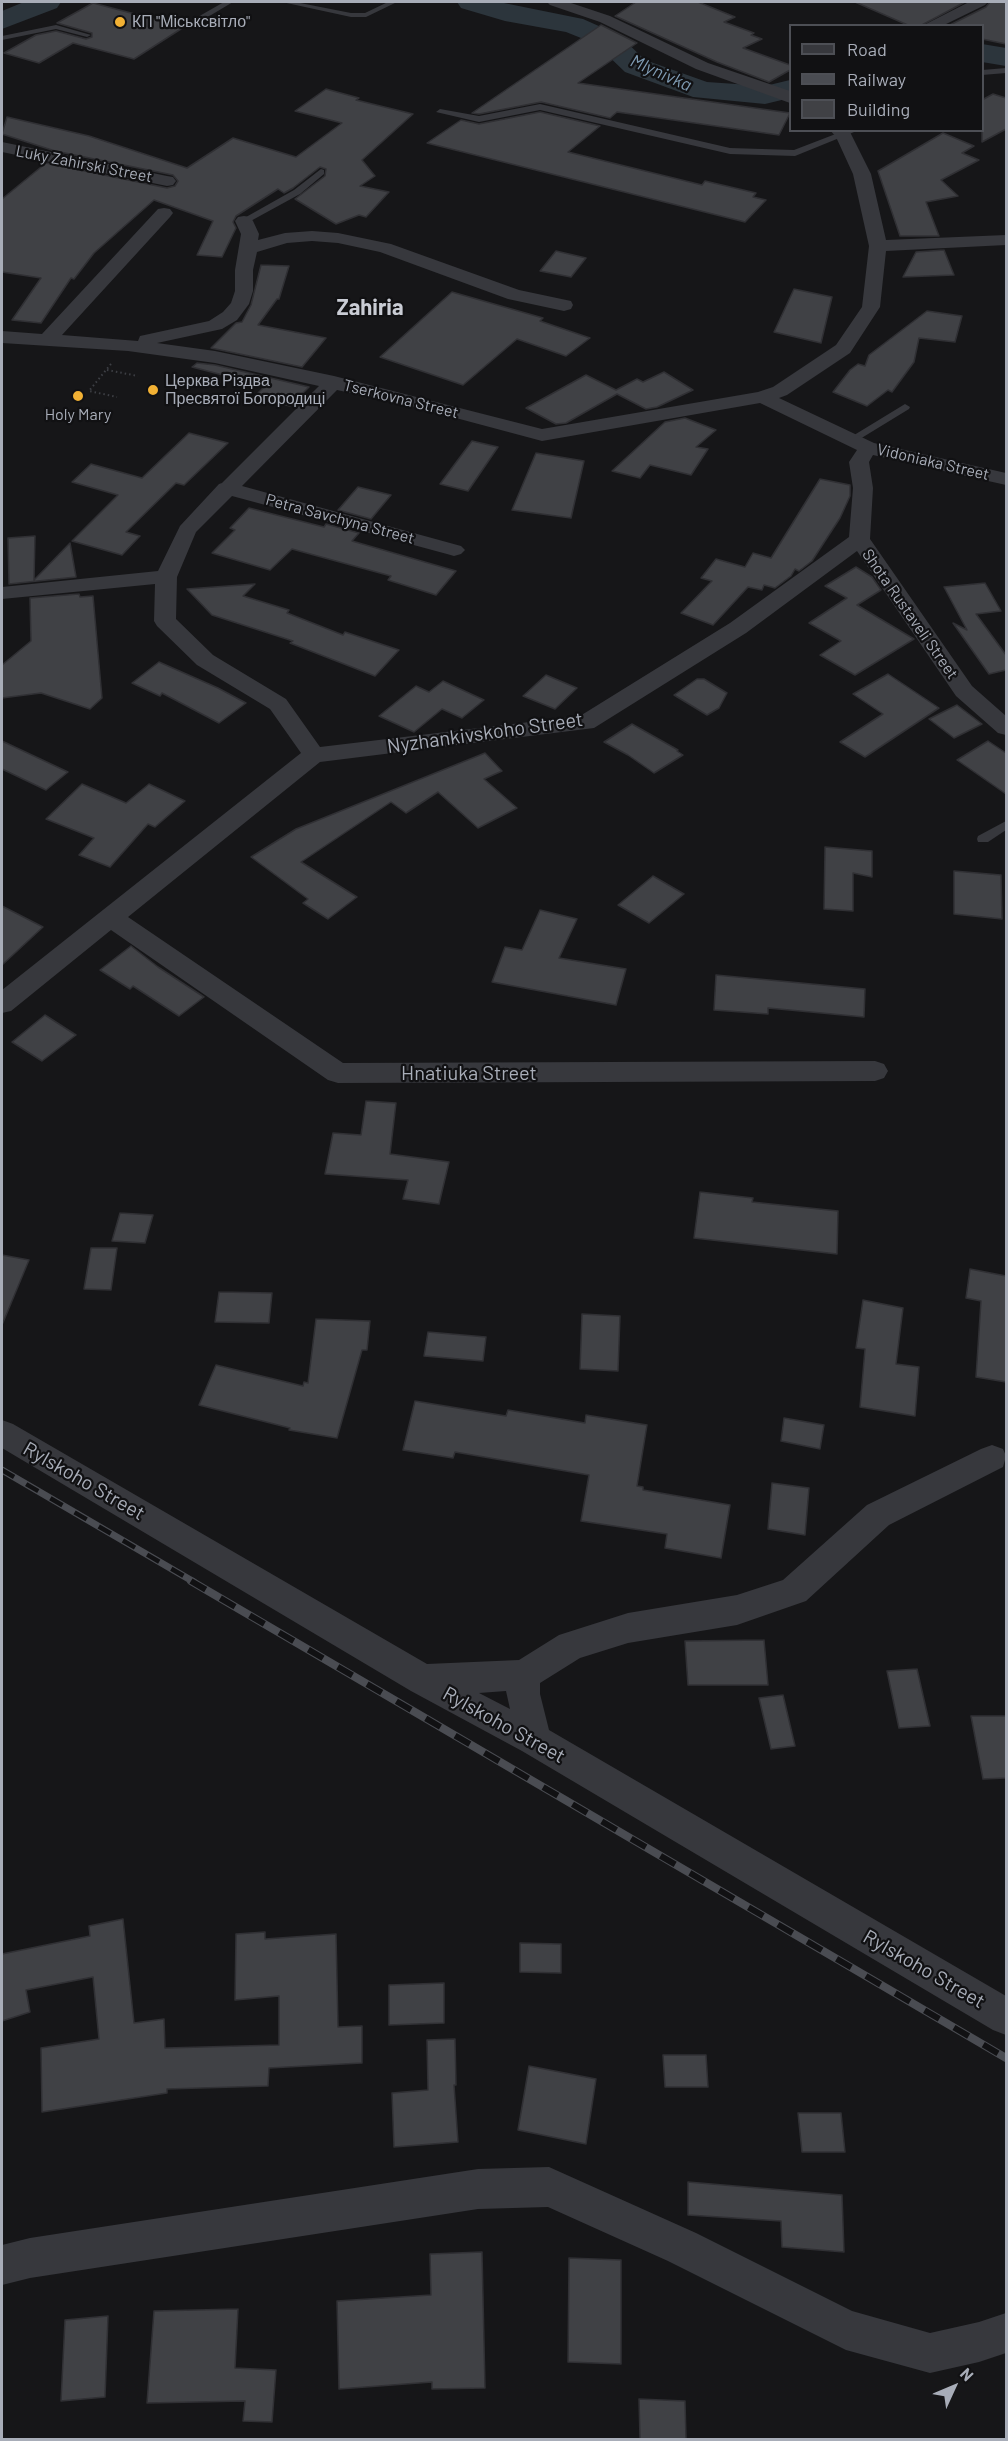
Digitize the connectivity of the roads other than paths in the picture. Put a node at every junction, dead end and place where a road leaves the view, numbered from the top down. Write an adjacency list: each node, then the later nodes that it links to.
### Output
1 (230, 2): 6 (lane)
2 (286, 2): 3 (lane)
3 (393, 2)
4 (555, 2): 12 (street)
5 (980, 2): 7 (street)
6 (193, 22)
7 (933, 24)
8 (87, 35): 9 (lane)
9 (2, 38)
10 (1006, 70): 11 (lane)
11 (984, 73)
12 (787, 96)
13 (440, 112): 14 (lane)
14 (845, 132): 21 (street, Tserkovna Street)
15 (2, 147): 17 (street, Luky Zahirski Street)
16 (321, 172): 19 (lane)
17 (167, 181)
18 (164, 213): 25 (street)
19 (244, 221): 22 (street)
20 (1006, 240): 21 (street)
21 (878, 246): 28 (street, Tserkovna Street)
22 (249, 249): 23 (street); 26 (street)
23 (564, 304)
24 (2, 337): 25 (street, Tserkovna Street)
25 (46, 341): 26 (street, Tserkovna Street)
26 (124, 344): 27 (street, Tserkovna Street)
27 (334, 382): 28 (street, Tserkovna Street); 32 (street)
28 (762, 397): 30 (street, Vidoniaka Street)
29 (905, 407): 30 (lane)
30 (860, 444): 31 (street, Vidoniaka Street); 33 (street, Shota Rustaveli Street)
31 (1006, 479)
32 (226, 488): 34 (street, Petra Savchyna Street); 35 (street)
33 (859, 539): 37 (street, Shota Rustaveli Street); 38 (street, Nyzhankivskoho Street)
34 (454, 550)
35 (166, 578): 36 (street); 38 (street)
36 (2, 593)
37 (1006, 728)
38 (314, 755): 41 (street)
39 (1006, 825): 40 (lane)
40 (983, 839)
41 (112, 918): 42 (street); 43 (street, Hnatiuka Street)
42 (2, 1004)
43 (875, 1071)
44 (2, 1433): 47 (street, Rylskoho Street)
45 (992, 1458): 46 (street)
46 (524, 1675): 47 (street); 48 (street)
47 (423, 1680): 48 (street, Rylskoho Street)
48 (534, 1740): 49 (street, Rylskoho Street)
49 (1006, 2017)
50 (2, 2265): 51 (street)
51 (1006, 2333)

